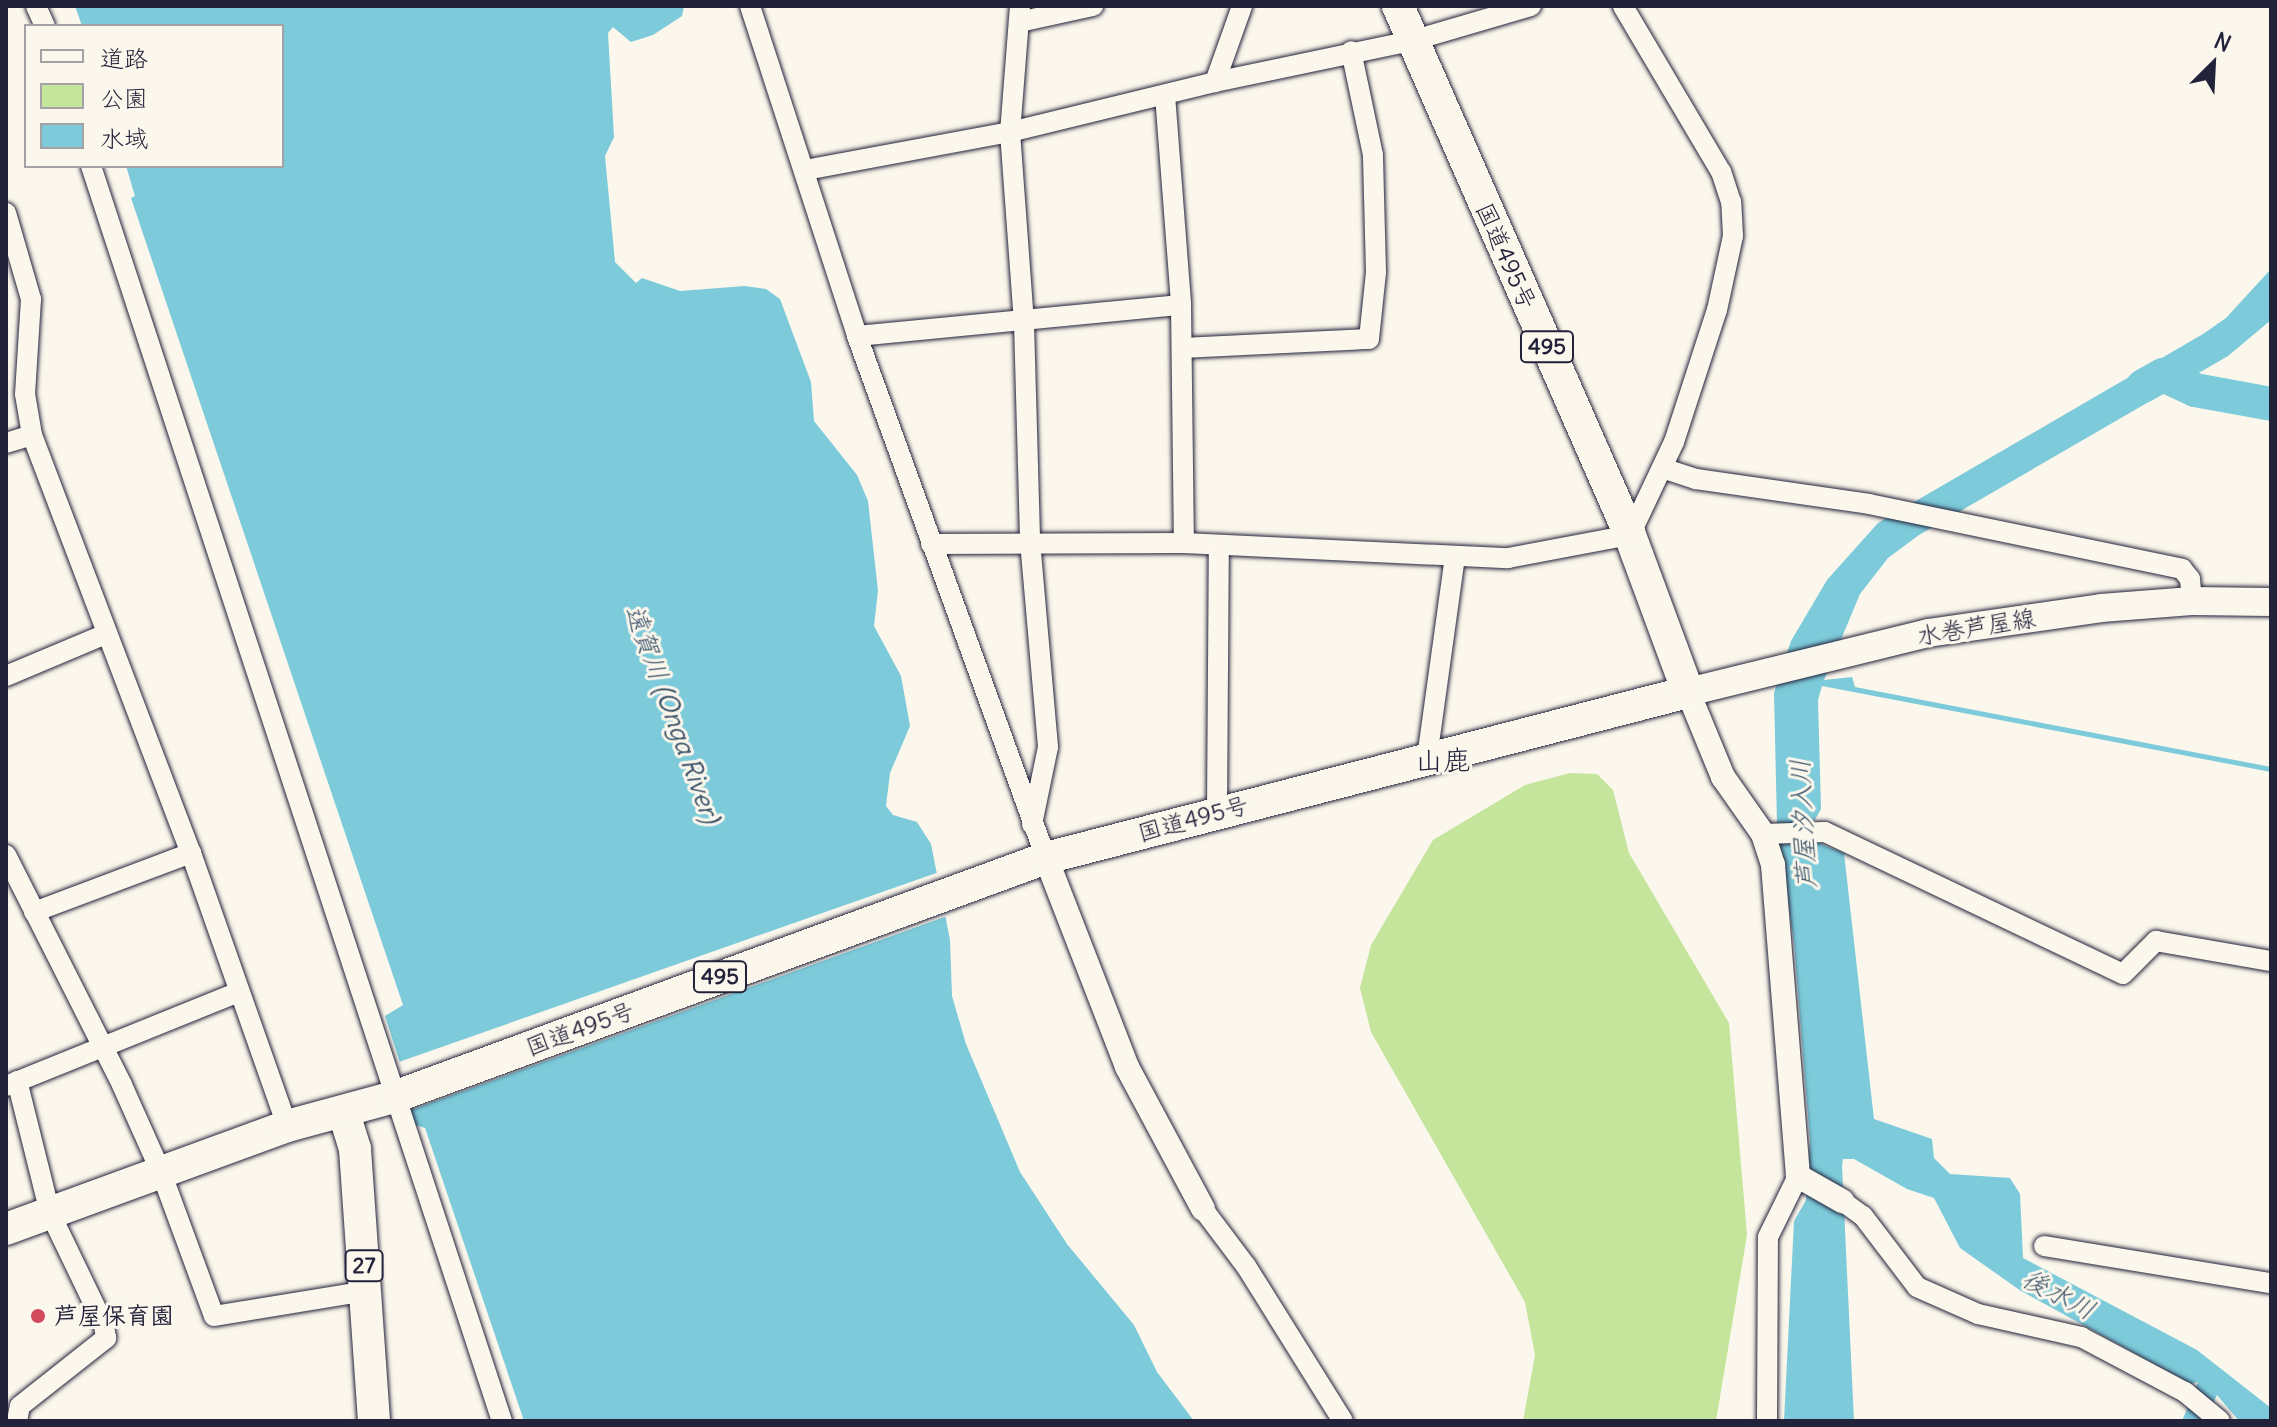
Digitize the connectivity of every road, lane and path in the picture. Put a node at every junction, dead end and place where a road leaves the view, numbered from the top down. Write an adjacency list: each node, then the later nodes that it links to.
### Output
1 (750, 6): 14 (street)
2 (1093, 6): 7 (street)
3 (1242, 6): 10 (street)
4 (1398, 6): 8 (main road, 国道495号 / 495)
5 (1531, 6): 8 (street)
6 (1623, 6): 22 (street)
7 (1019, 14): 12 (street)
8 (1411, 41): 9 (street); 23 (main road, 国道495号 / 495)
9 (1351, 51): 10 (street); 19 (street)
10 (1215, 82): 11 (street)
11 (1165, 95): 12 (street); 16 (street)
12 (1010, 132): 14 (street); 17 (street)
13 (92, 168): 47 (street)
14 (805, 170): 18 (street)
15 (6, 213): 20 (street)
16 (1181, 305): 17 (street); 19 (street)
17 (1024, 323): 18 (street); 24 (street)
18 (857, 336): 26 (street)
19 (1182, 348): 25 (street)
20 (32, 435): 21 (street); 31 (street)
21 (6, 443)
22 (1662, 468): 23 (street); 29 (street)
23 (1630, 535): 28 (street); 33 (main road, 国道495号 / 495)
24 (1030, 541): 25 (street); 26 (street); 36 (street)
25 (1184, 543): 27 (street)
26 (931, 544): 36 (street)
27 (1219, 545): 28 (street); 35 (street)
28 (1455, 557): 34 (street)
29 (2192, 601): 30 (main road, 水巻芦屋線); 33 (main road, 水巻芦屋線)
30 (2271, 602)
31 (106, 634): 32 (street); 38 (street)
32 (6, 676)
33 (1688, 692): 34 (main road, 国道495号 / 495); 37 (street)
34 (1427, 758): 35 (main road, 国道495号 / 495)
35 (1217, 811): 40 (main road, 国道495号 / 495)
36 (1032, 824): 40 (street)
37 (1766, 836): 43 (street); 51 (street)
38 (191, 853): 42 (street); 44 (street)
39 (6, 855): 41 (street)
40 (1046, 858): 47 (main road, 国道495号 / 495); 53 (street)
41 (11, 877): 42 (street)
42 (34, 912): 45 (street)
43 (2271, 961)
44 (239, 992): 45 (street); 49 (street)
45 (101, 1045): 46 (street); 50 (street)
46 (12, 1084): 54 (street)
47 (394, 1097): 48 (main road, 国道495号 / 495); 61 (street)
48 (344, 1113): 49 (main road, 国道495号 / 495); 58 (main road, 27)
49 (287, 1126): 50 (main road, 国道495号 / 495)
50 (161, 1172): 54 (main road, 国道495号 / 495); 58 (street)
51 (1801, 1178): 52 (street); 63 (street)
52 (1842, 1201): 64 (street)
53 (1203, 1209): 62 (street)
54 (50, 1213): 55 (main road, 国道495号 / 495); 59 (street)
55 (6, 1229)
56 (2044, 1246): 57 (street)
57 (2271, 1283)
58 (366, 1291): 60 (main road, 27)
59 (17, 1421)
60 (374, 1421)
61 (502, 1421)
62 (1343, 1421)
63 (1767, 1421)
64 (2220, 1421)

